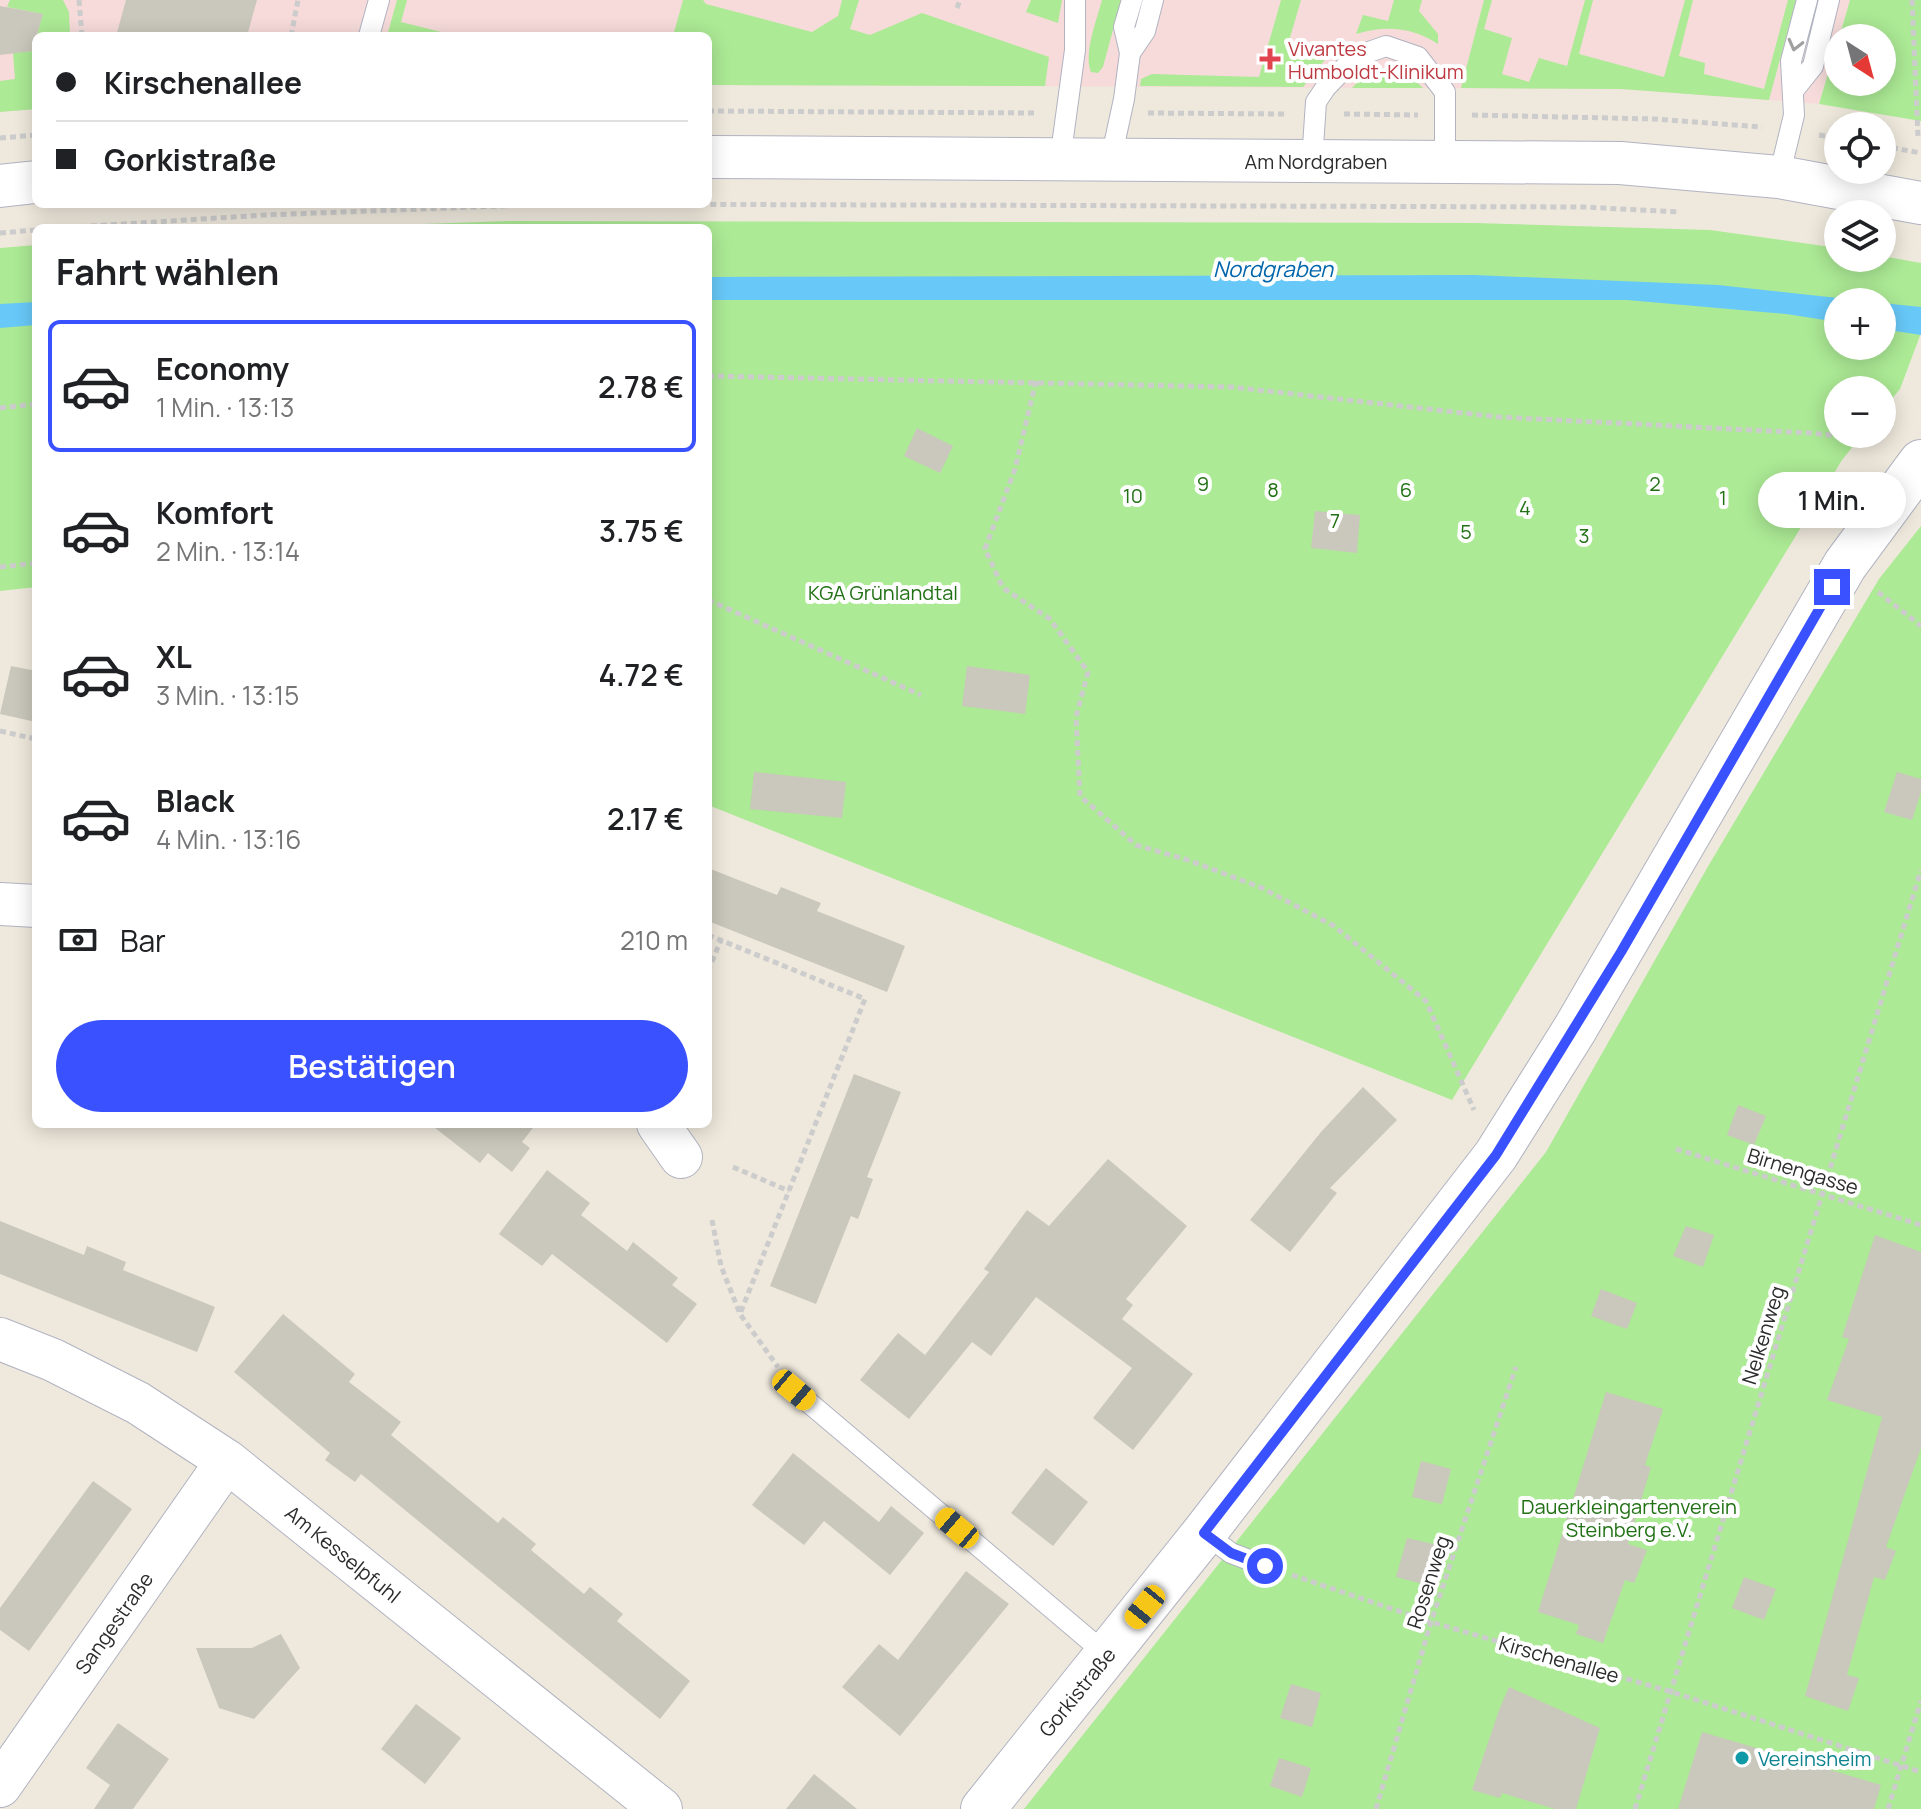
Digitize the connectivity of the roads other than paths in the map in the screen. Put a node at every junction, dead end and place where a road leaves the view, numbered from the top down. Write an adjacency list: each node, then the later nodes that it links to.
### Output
1 (379, 0): 7 (lane)
2 (1075, 0): 12 (lane)
3 (1132, 0): 8 (lane)
4 (1153, 0): 8 (lane)
5 (1807, 0): 9 (lane, one-way to 9)
6 (1829, 0): 9 (lane)
7 (370, 32)
8 (1130, 53): 11 (lane)
9 (1793, 91): 15 (lane)
10 (712, 157): 12 (street, Am Nordgraben)
11 (1111, 159): 12 (street, Am Nordgraben); 13 (street, Am Nordgraben)
12 (1060, 160)
13 (1312, 161): 14 (street, Am Nordgraben); 14 (lane)
14 (1445, 162): 15 (street, Am Nordgraben)
15 (1779, 177): 18 (street, Am Nordgraben)
16 (32, 182): 17 (street)
17 (0, 186)
18 (1921, 203)
19 (1921, 462): 20 (main road, Gorkistraße)
20 (1907, 490): 26 (main road, Gorkistraße)
21 (0, 904): 22 (street)
22 (32, 906)
23 (0, 1339): 25 (street, Am Kesselpfuhl)
24 (794, 1390): 28 (lane)
25 (227, 1461): 29 (street, Sangestraße); 30 (street, Am Kesselpfuhl)
26 (1204, 1533): 27 (lane); 28 (main road, Gorkistraße)
27 (1265, 1566)
28 (1107, 1655): 31 (main road, Gorkistraße)
29 (0, 1786)
30 (661, 1809)
31 (983, 1809)

